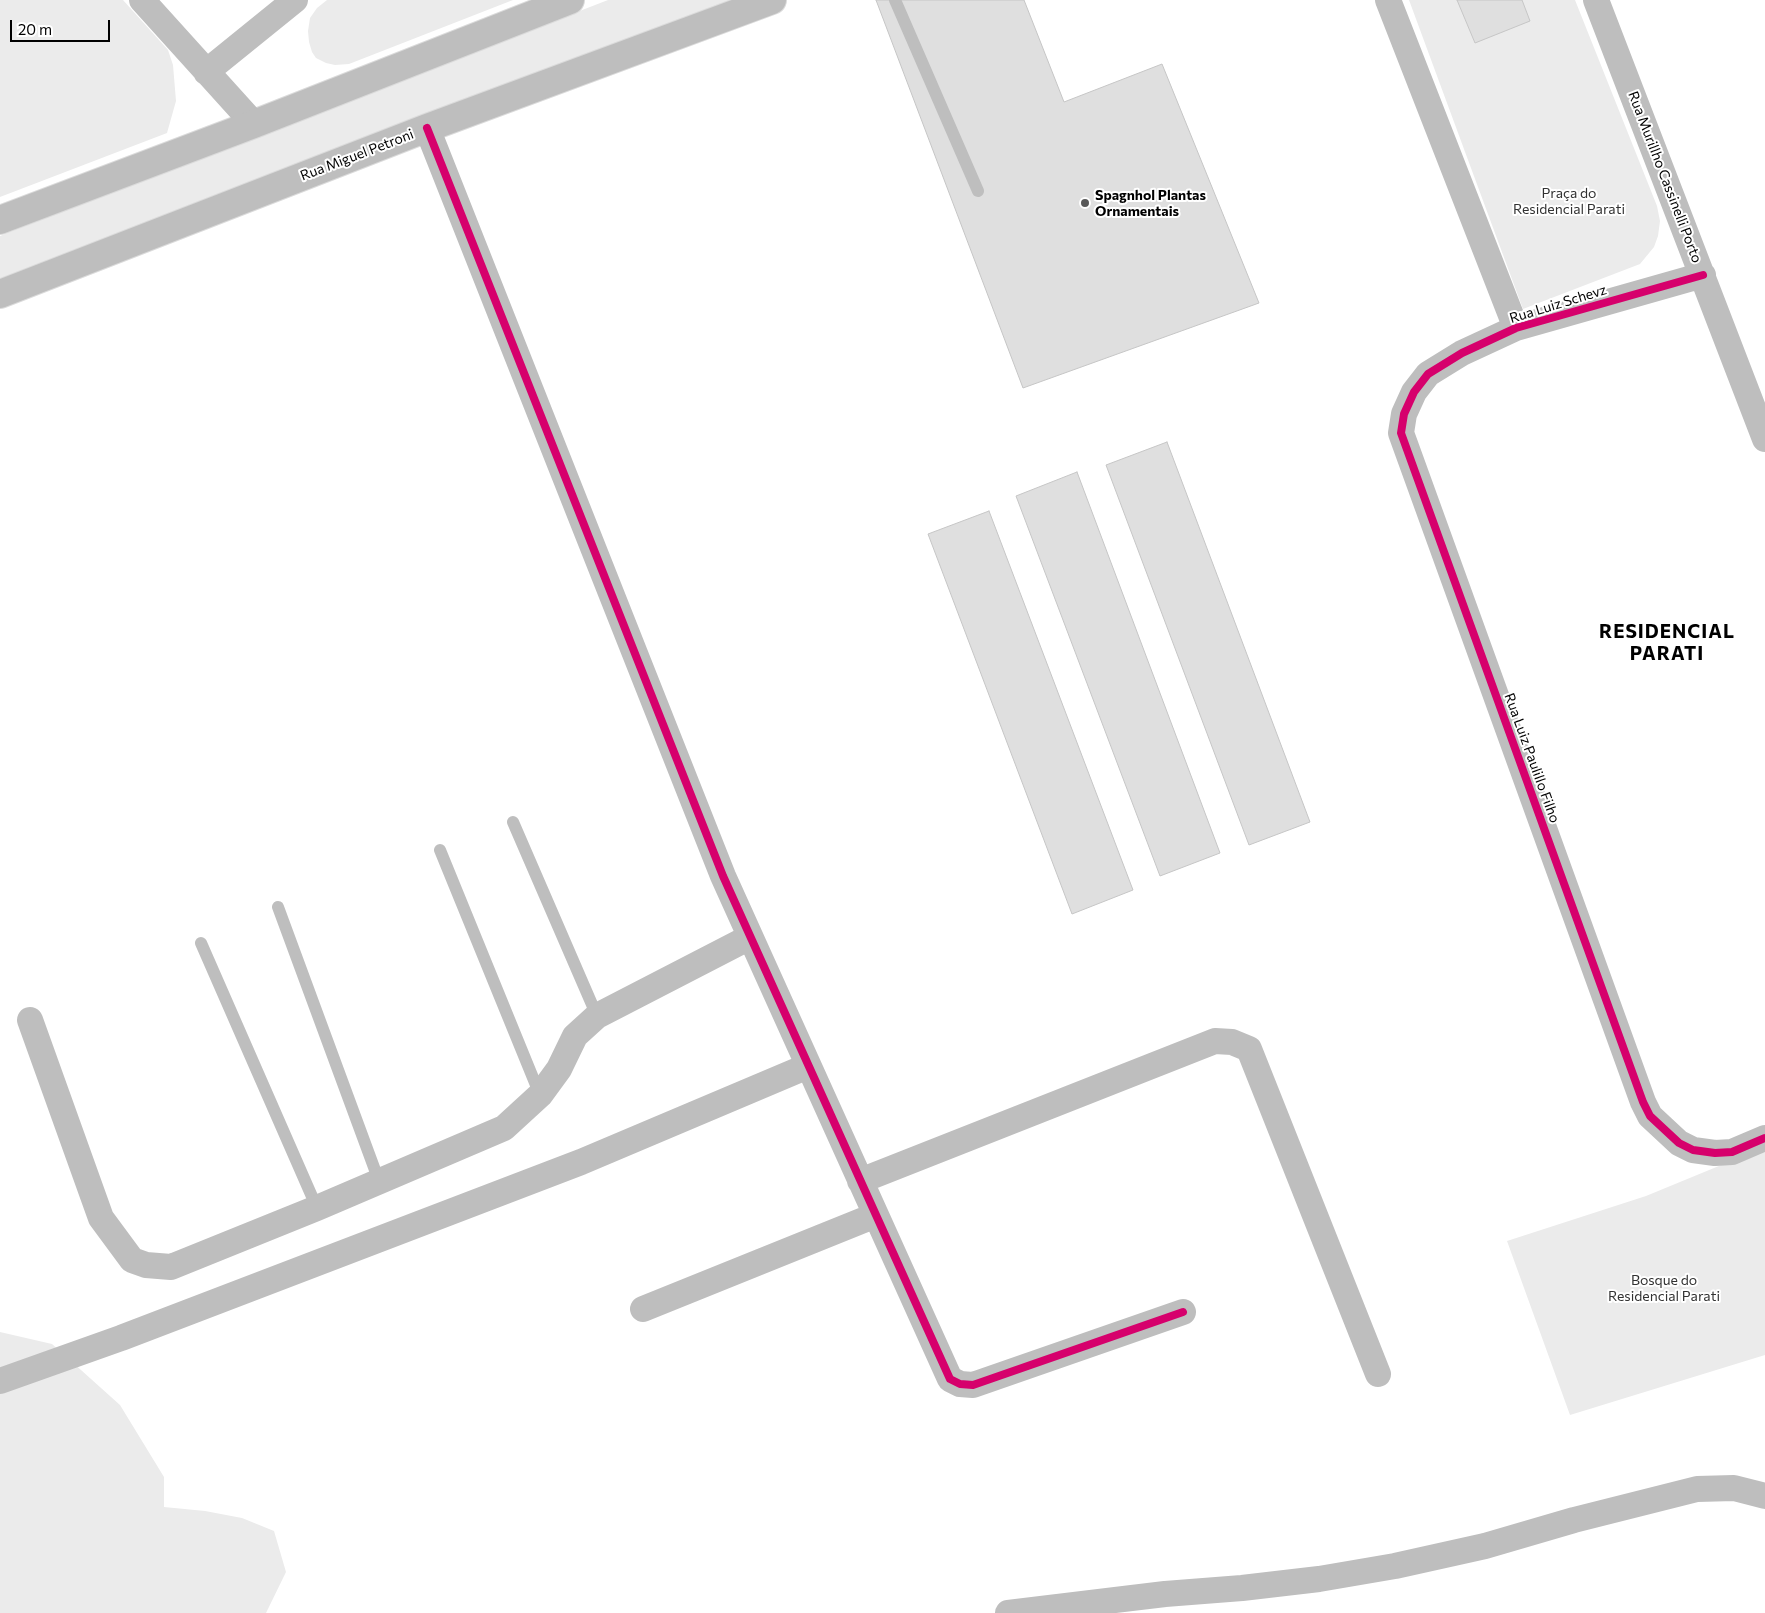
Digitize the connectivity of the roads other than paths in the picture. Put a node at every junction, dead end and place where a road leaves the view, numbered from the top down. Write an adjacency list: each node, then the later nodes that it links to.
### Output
1 (142, 0): 8 (street)
2 (295, 0): 8 (street)
3 (570, 0): 9 (main road)
4 (772, 0): 10 (main road, Rua Miguel Petroni)
5 (895, 0): 11 (lane)
6 (1388, 0): 15 (street)
7 (1596, 0): 13 (street, Rua Murillho Cassinelli Porto)
8 (206, 72): 9 (street)
9 (254, 124): 12 (main road)
10 (427, 128): 14 (main road, Rua Miguel Petroni); 21 (street)
11 (978, 191)
12 (0, 220)
13 (1703, 275): 15 (street, Rua Luiz Schevz); 17 (street, Rua Murillho Cassinelli Porto)
14 (0, 294)
15 (1516, 328): 16 (street, Rua Luiz Schevz)
16 (1428, 374): 27 (street, Rua Luiz Paulillo Filho)
17 (1765, 439)
18 (513, 822): 23 (lane)
19 (440, 850): 26 (lane)
20 (278, 907): 28 (lane)
21 (750, 938): 23 (street); 25 (street)
22 (201, 943): 30 (lane)
23 (597, 1016): 26 (street)
24 (30, 1020): 30 (street)
25 (808, 1066): 29 (street); 35 (street)
26 (540, 1095): 28 (street)
27 (1765, 1138)
28 (379, 1181): 30 (street)
29 (860, 1181): 31 (street); 34 (street)
30 (317, 1208)
31 (876, 1214): 32 (street); 33 (street)
32 (643, 1309)
33 (1183, 1312)
34 (1378, 1374)
35 (0, 1381)
36 (1765, 1496): 37 (street)
37 (1008, 1613)

